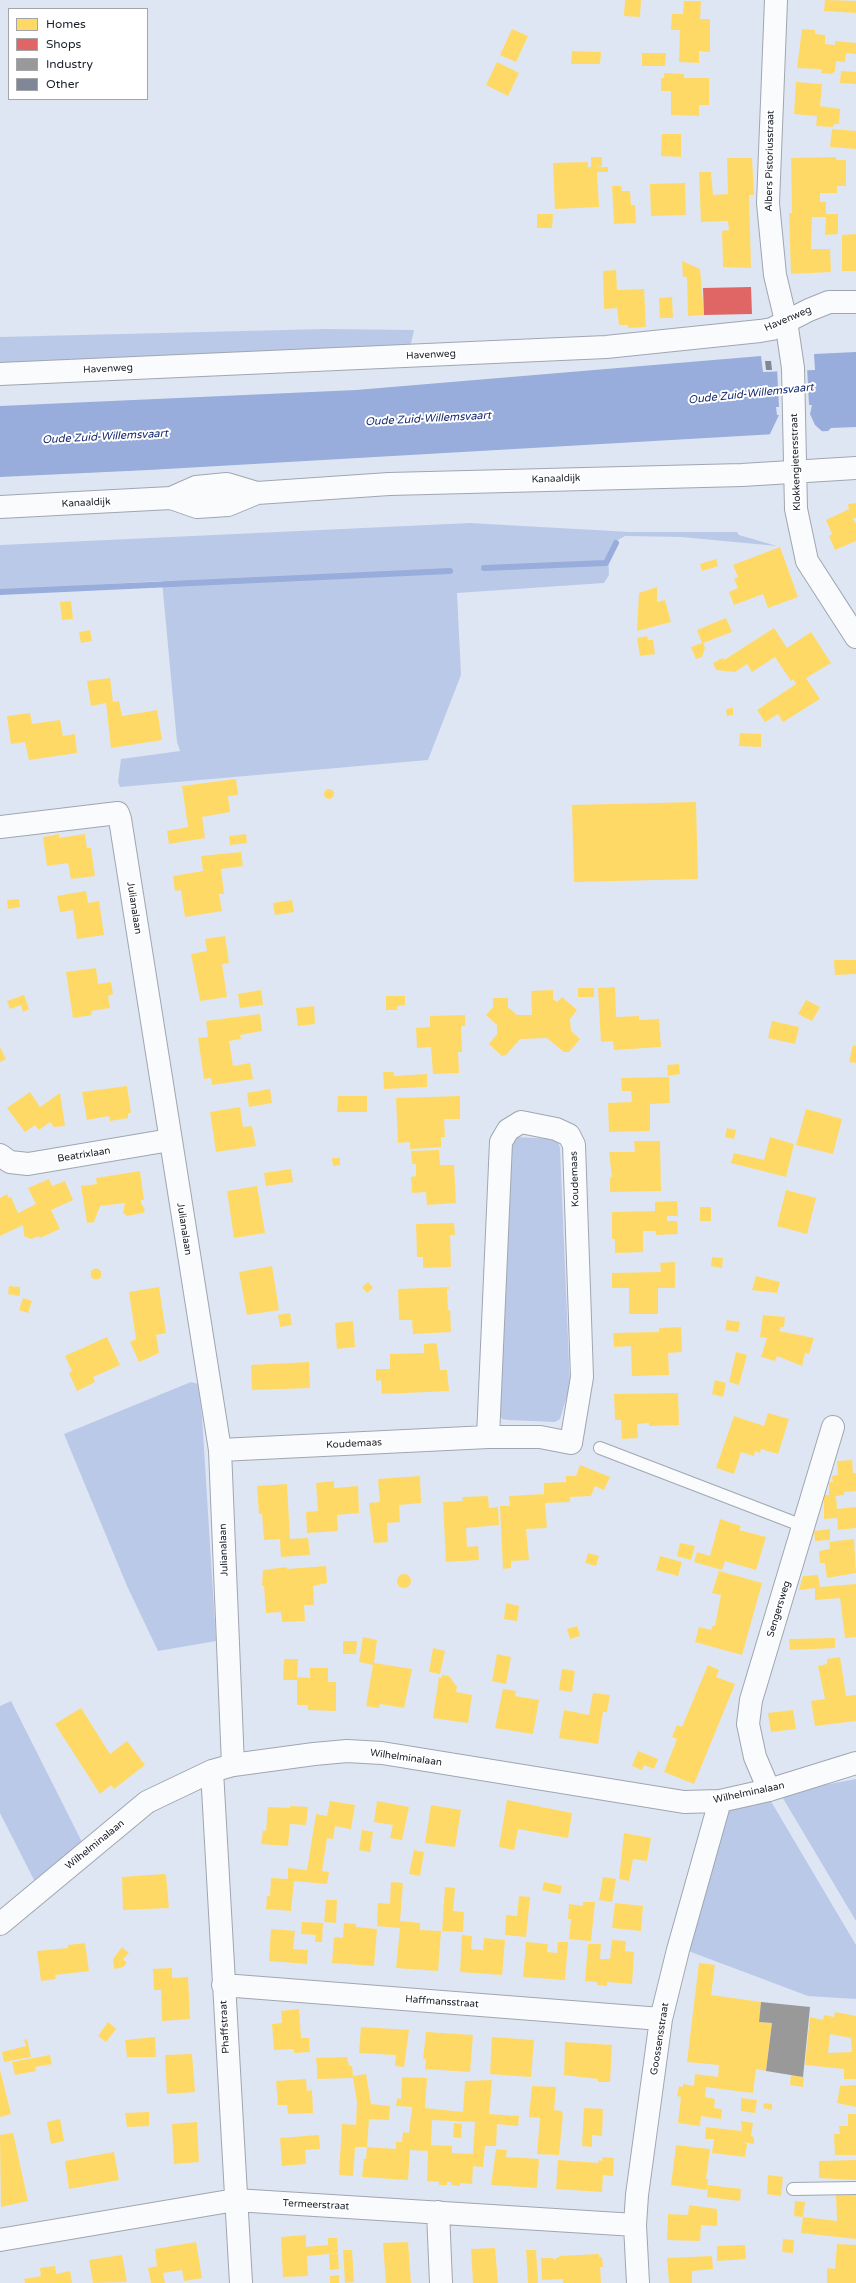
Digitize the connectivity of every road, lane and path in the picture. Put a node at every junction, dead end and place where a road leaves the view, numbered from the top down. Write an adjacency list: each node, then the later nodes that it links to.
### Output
1 (776, 0): 3 (street, Albers Pistoriusstraat)
2 (856, 302): 3 (street, Havenweg)
3 (786, 321): 4 (street, Havenweg); 6 (street, Klokkengietersstraat)
4 (0, 374)
5 (856, 468): 6 (street, Kanaaldijk)
6 (794, 472): 7 (street, Kanaaldijk); 8 (street, Klokkengietersstraat)
7 (0, 507)
8 (856, 637)
9 (0, 826): 10 (street, Julianalaan)
10 (170, 1140): 11 (street, Beatrixlaan); 15 (street, Julianalaan)
11 (0, 1156)
12 (833, 1427): 16 (street, Sengersweg)
13 (488, 1437): 13 (street, Koudemaas); 15 (street, Koudemaas)
14 (600, 1448): 16 (lane)
15 (220, 1450): 18 (street, Julianalaan)
16 (803, 1526): 20 (street, Sengersweg)
17 (856, 1763): 20 (street, Wilhelminalaan)
18 (233, 1765): 19 (street, Wilhelminalaan); 21 (street, Wilhelminalaan)
19 (212, 1770): 22 (street, Wilhelminalaan); 23 (street, Phaffstraat)
20 (769, 1790): 21 (street, Wilhelminalaan)
21 (720, 1801): 24 (street, Goossensstraat)
22 (0, 1924)
23 (223, 1985): 24 (street, Haffmansstraat); 27 (street, Phaffstraat)
24 (661, 2019): 29 (street, Goossensstraat)
25 (793, 2188): 26 (lane)
26 (856, 2188)
27 (235, 2200): 28 (street, Termeerstraat); 30 (street, Termeerstraat); 31 (street, Phaffstraat)
28 (438, 2212): 29 (street, Termeerstraat); 32 (street)
29 (635, 2225): 33 (street, Goossensstraat)
30 (0, 2240)
31 (241, 2283)
32 (441, 2283)
33 (638, 2283)

